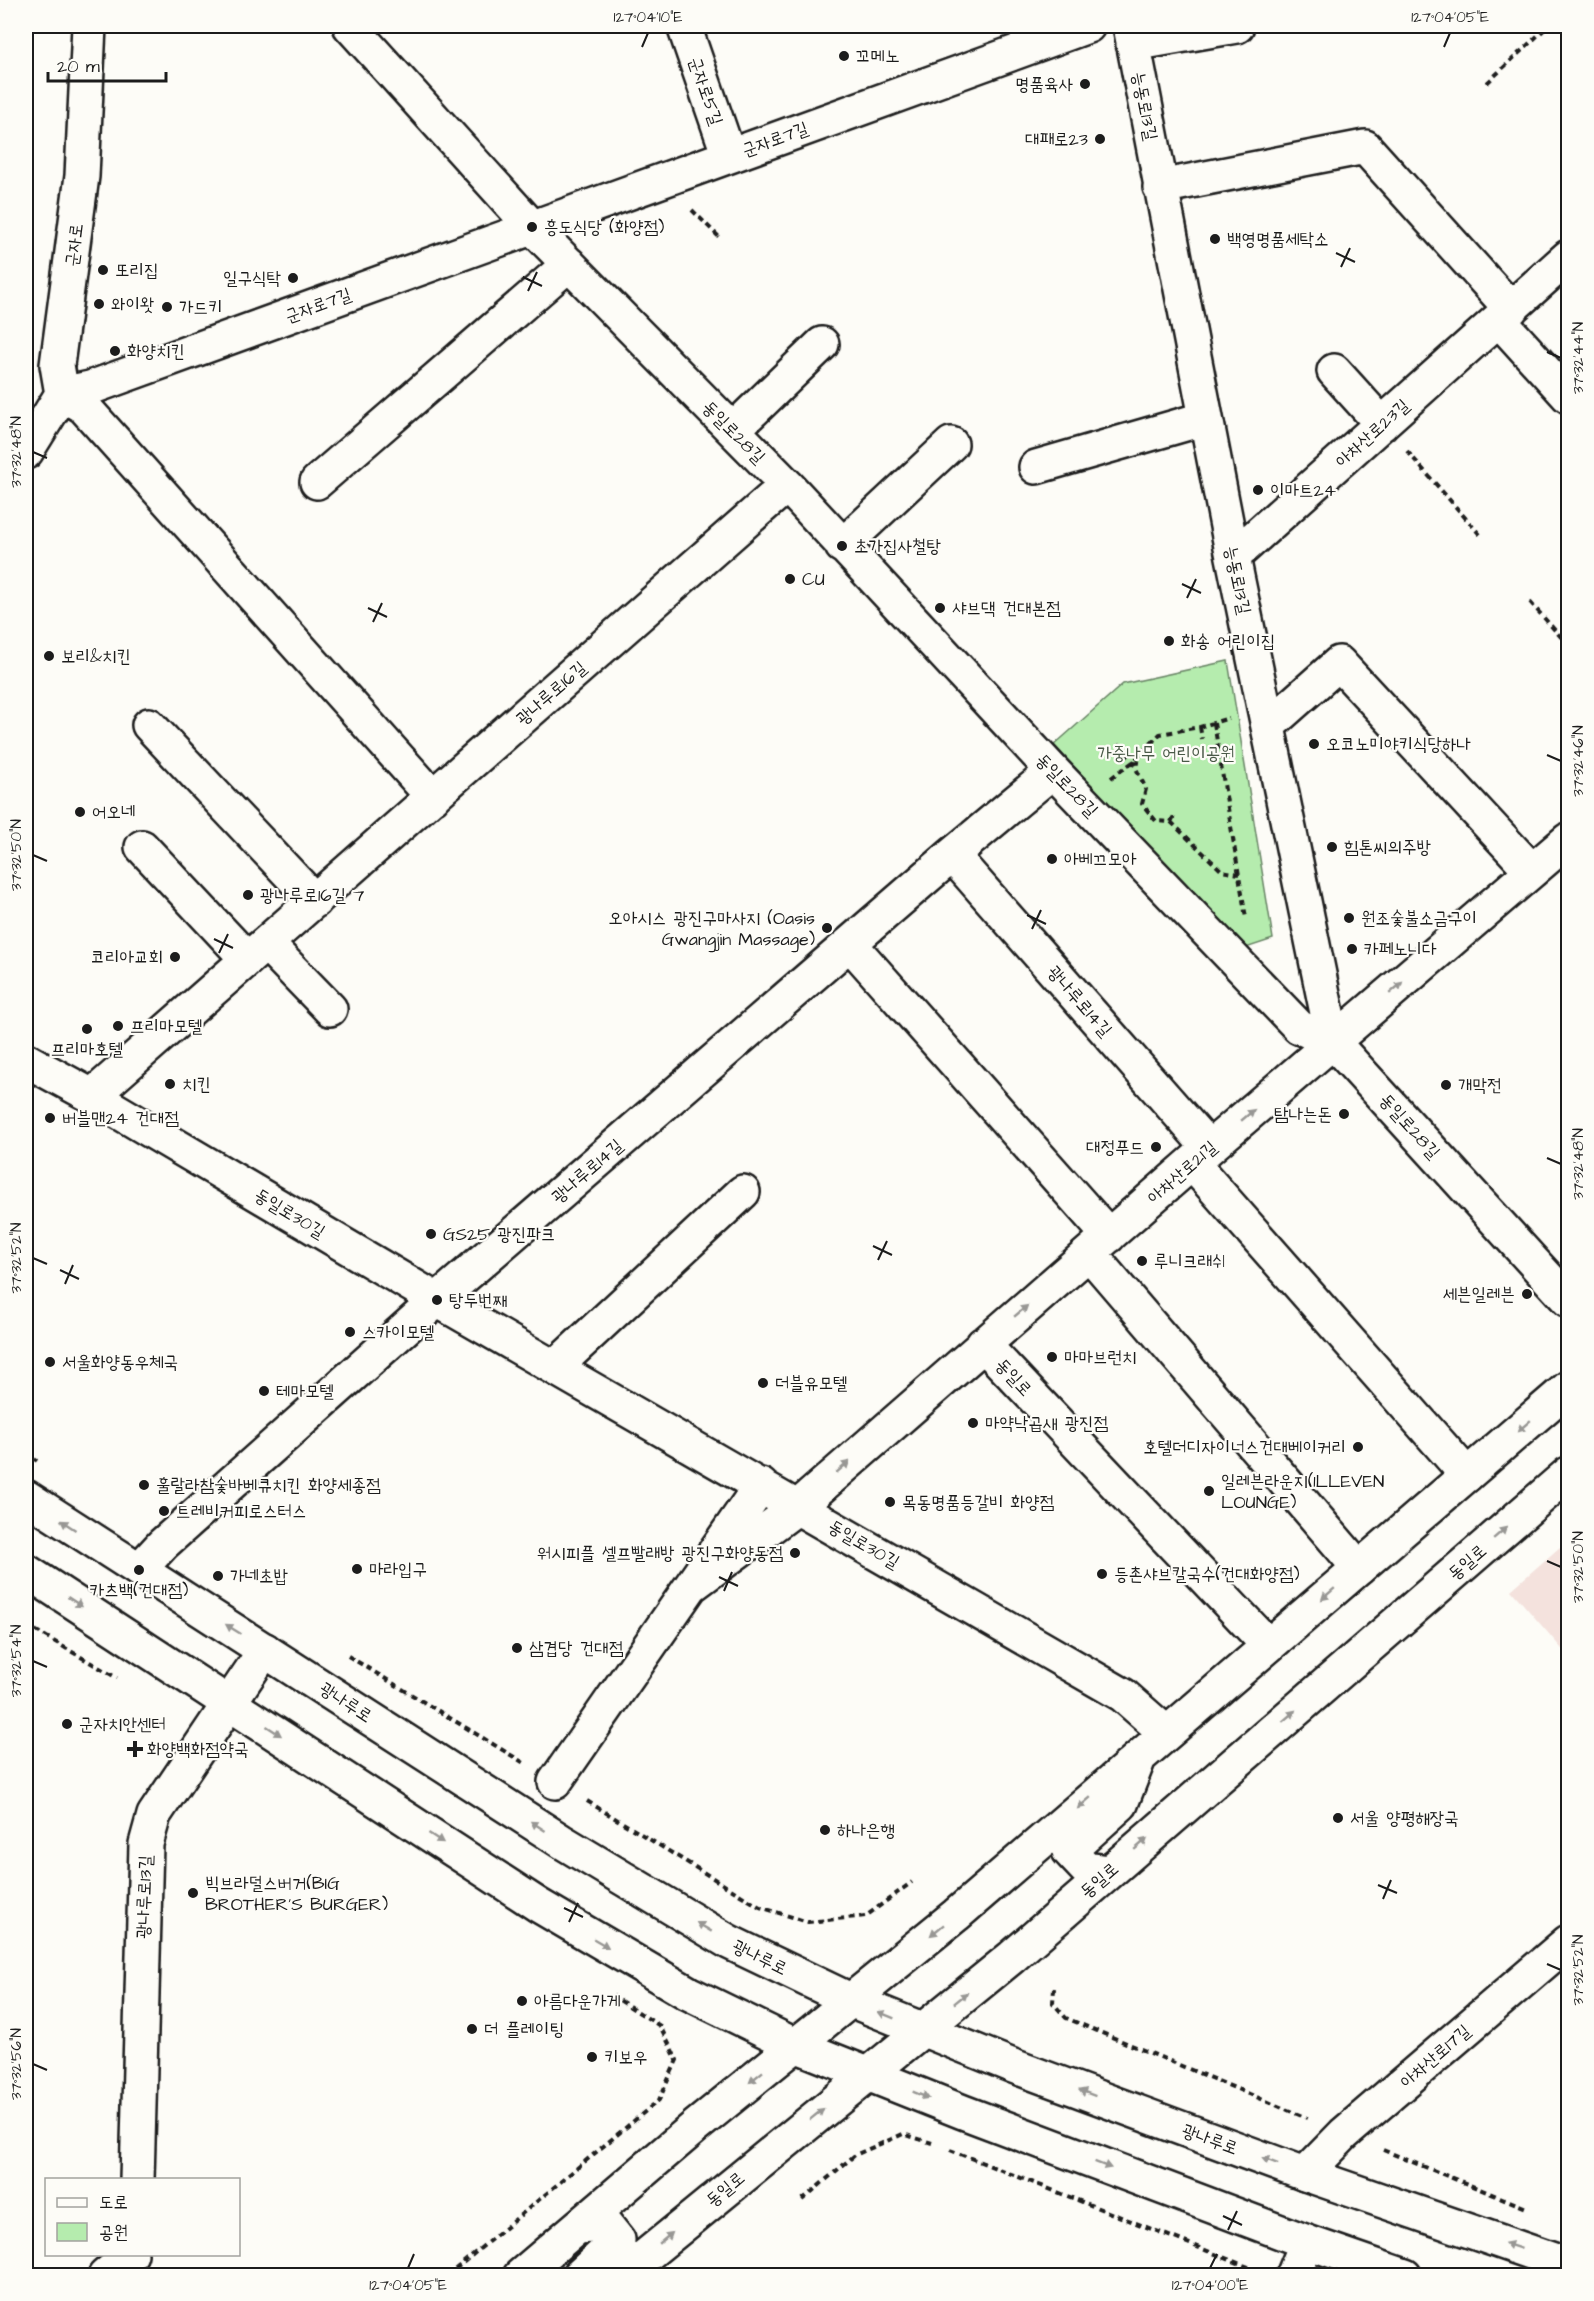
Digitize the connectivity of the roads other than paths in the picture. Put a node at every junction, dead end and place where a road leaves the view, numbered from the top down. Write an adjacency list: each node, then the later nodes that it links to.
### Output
1 (89, 26): 15 (street, 군자로)
2 (350, 26): 9 (street, 동일로28길)
3 (684, 26): 7 (street, 군자로5길)
4 (1088, 26): 7 (street, 군자로7길)
5 (1237, 26): 6 (street)
6 (1132, 35): 8 (street, 능동로13길)
7 (729, 156): 9 (street, 군자로7길)
8 (1160, 187): 12 (street); 17 (street, 능동로13길)
9 (532, 227): 11 (street, 동일로28길); 15 (street, 군자로7길)
10 (1569, 257): 12 (street, 아차산로23길)
11 (569, 264): 19 (street, 동일로28길); 23 (street)
12 (1505, 315): 16 (street); 18 (street, 아차산로23길)
13 (822, 344): 19 (street)
14 (1334, 371): 18 (street)
15 (62, 394): 21 (street); 30 (street)
16 (1569, 396)
17 (1206, 418): 22 (street); 26 (street, 능동로13길)
18 (1382, 424): 26 (street, 아차산로23길)
19 (733, 430): 24 (street, 동일로28길)
20 (951, 444): 25 (street)
21 (26, 452)
22 (1036, 467)
23 (317, 482)
24 (787, 485): 25 (street, 동일로28길); 30 (street, 광나루로16길)
25 (842, 546): 29 (street, 동일로28길)
26 (1233, 557): 27 (street, 능동로13길)
27 (1266, 717): 34 (street); 39 (street, 능동로13길)
28 (148, 725): 35 (street)
29 (1053, 771): 33 (street, 광나루로14길); 39 (street, 동일로28길)
30 (433, 796): 35 (street, 광나루로16길)
31 (1569, 840): 34 (street, 아차산로21길)
32 (142, 847): 37 (street)
33 (952, 855): 36 (street, 광나루로14길); 42 (street, 광나루로14길)
34 (1532, 871): 39 (street, 아차산로21길, one-way to 34)
35 (315, 901): 37 (street, 광나루로16길)
36 (850, 944): 44 (street); 45 (street, 광나루로14길)
37 (257, 951): 38 (street); 41 (street, 광나루로16길)
38 (330, 1009)
39 (1334, 1042): 42 (street, 아차산로21길, one-way to 39); 46 (street, 동일로28길)
40 (26, 1060): 41 (street, 동일로30길)
41 (92, 1096): 45 (street, 동일로30길)
42 (1201, 1155): 44 (street, 아차산로21길); 51 (street)
43 (743, 1192): 48 (street)
44 (1099, 1244): 47 (street, 아차산로21길, one-way to 44); 55 (street)
45 (437, 1300): 48 (street, 동일로30길); 56 (street, 광나루로14길)
46 (1569, 1300)
47 (983, 1344): 54 (street, 아차산로21길, one-way to 47); 59 (street, 동일로)
48 (555, 1367): 52 (street, 동일로30길)
49 (1569, 1388): 51 (street, one-way to 51)
50 (1569, 1474): 65 (street, 동일로, one-way to 50)
51 (1467, 1475): 55 (street)
52 (761, 1485): 54 (street, 동일로30길); 58 (street)
53 (26, 1497): 56 (street, 광나루로, one-way to 53)
54 (799, 1506): 58 (street, 아차산로21길); 62 (street, 동일로30길)
55 (1359, 1568): 59 (street, one-way to 59)
56 (139, 1570): 60 (street, 광나루로, one-way to 56)
57 (26, 1571): 61 (street, one-way to 61)
58 (691, 1586): 64 (street)
59 (1268, 1645): 62 (street)
60 (265, 1650): 61 (street, 광나루로13길); 67 (street, 광나루로, one-way to 60)
61 (230, 1702): 69 (street, one-way to 69); 72 (street, 광나루로13길)
62 (1165, 1732): 63 (street)
63 (1141, 1754): 65 (street); 67 (street, one-way to 67)
64 (555, 1782)
65 (1109, 1872): 68 (street, 동일로, one-way to 65)
66 (1569, 1942): 71 (street, 아차산로17길)
67 (850, 2000): 68 (street, 광나루로, one-way to 67); 69 (street)
68 (922, 2029): 70 (street, 동일로); 71 (street, 광나루로, one-way to 68)
69 (795, 2045): 70 (street); 73 (street, one-way to 73)
70 (866, 2074): 74 (street, one-way to 74); 81 (street, 동일로, one-way to 70)
71 (1305, 2174): 76 (street, 광나루로, one-way to 71)
72 (137, 2178)
73 (578, 2227): 79 (street); 80 (street)
74 (1307, 2242): 77 (street); 82 (street)
75 (129, 2256): 78 (street)
76 (1569, 2265)
77 (1386, 2272)
78 (105, 2276)
79 (520, 2276)
80 (579, 2276)
81 (621, 2276)
82 (1293, 2276)

